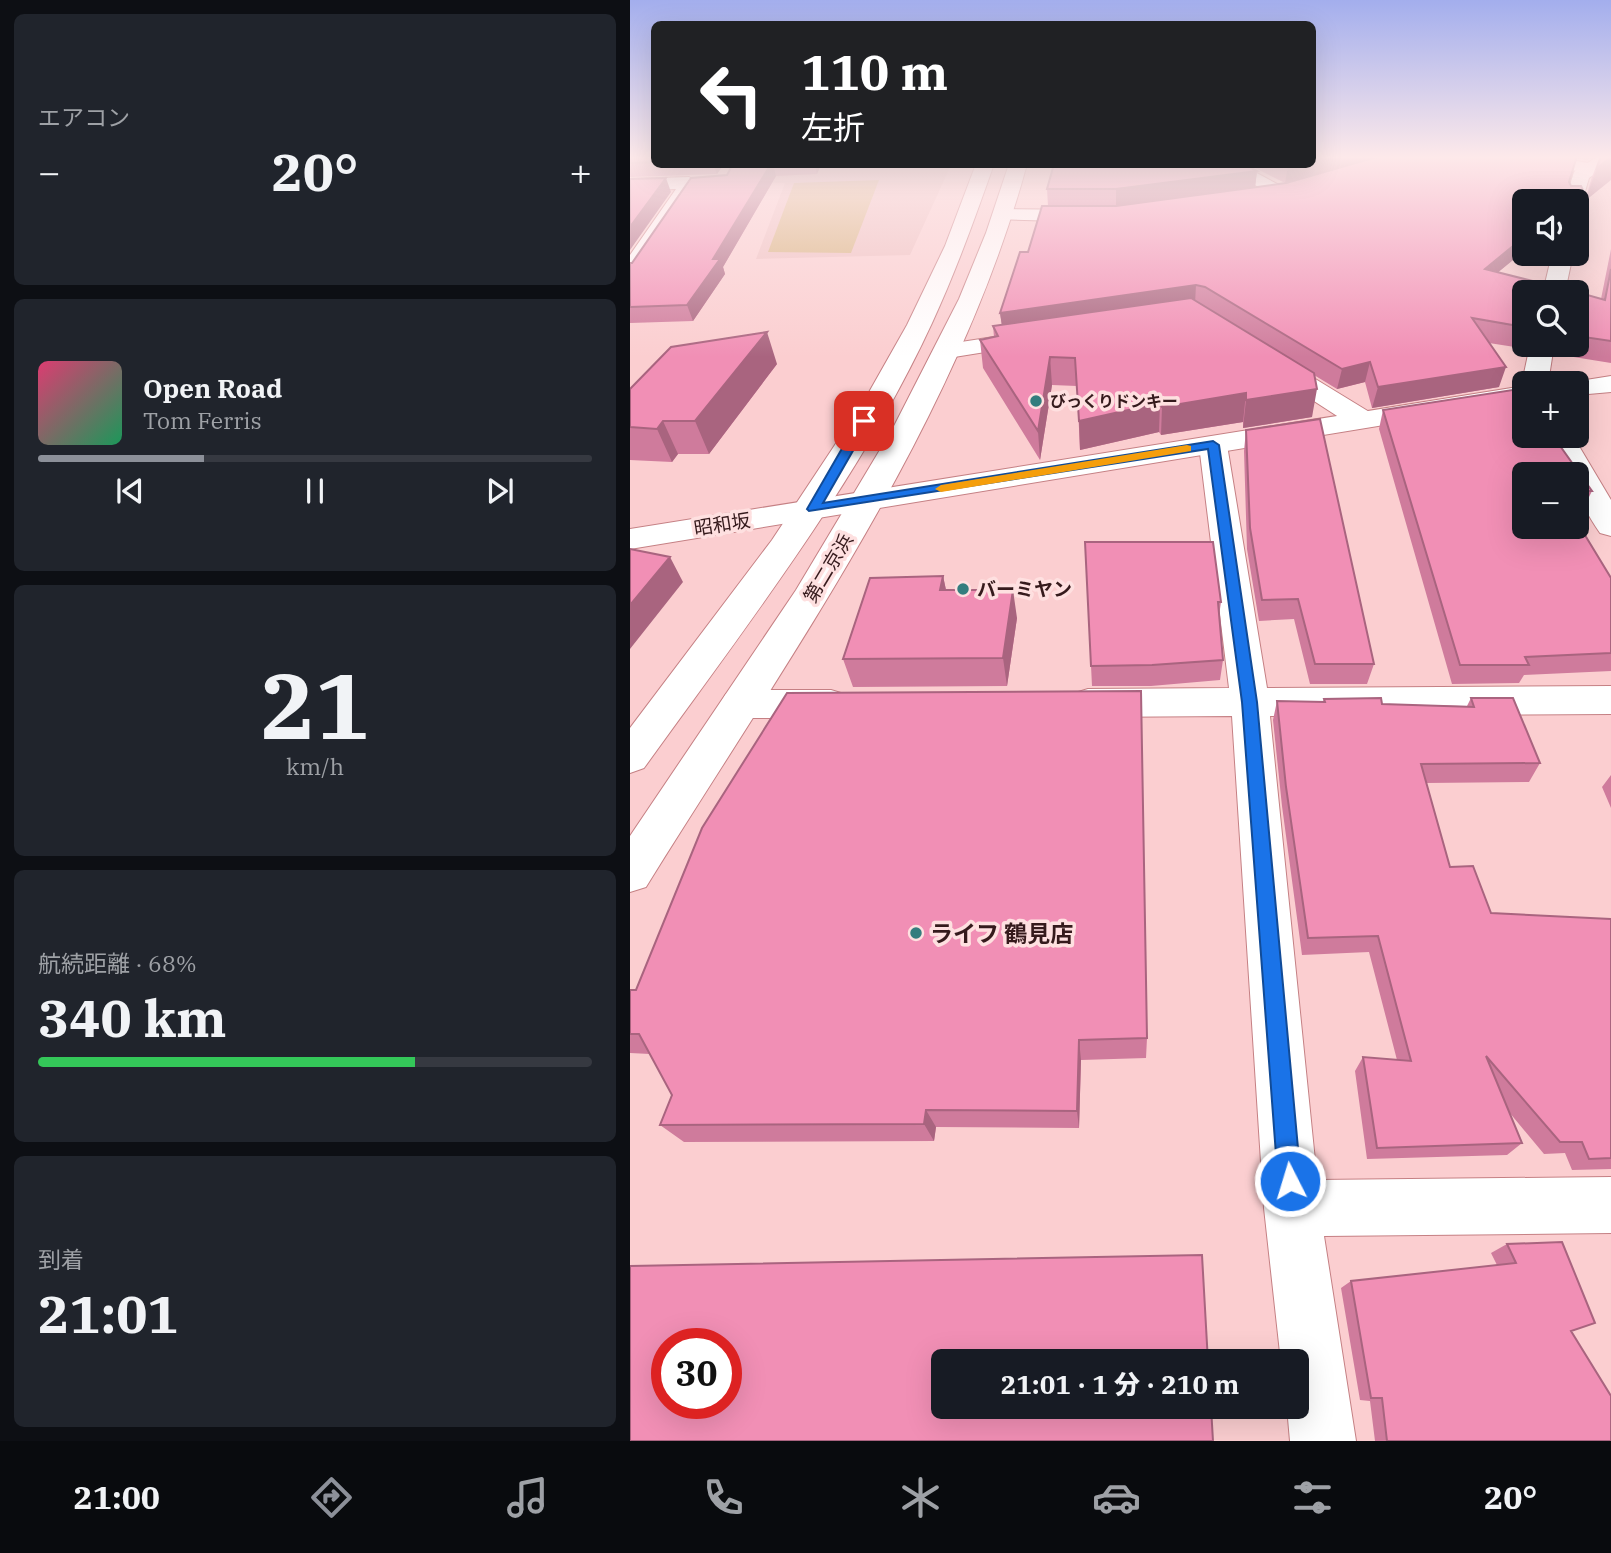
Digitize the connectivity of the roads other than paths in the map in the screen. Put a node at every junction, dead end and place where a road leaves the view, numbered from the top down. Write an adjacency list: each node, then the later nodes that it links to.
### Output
1 (662, 223): 4 (main road)
2 (964, 223): 15 (main road)
3 (1000, 223): 7 (main road, 第二京浜)
4 (630, 271)
5 (1057, 334): 7 (main road)
6 (1250, 349): 11 (main road)
7 (948, 351): 14 (main road, 第二京浜)
8 (1611, 384): 9 (main road)
9 (1589, 386)
10 (1512, 396): 11 (main road, 昭和坂)
11 (1361, 419): 12 (main road, 昭和坂)
12 (1213, 445): 14 (main road, 昭和坂); 19 (main road)
13 (1566, 448): 16 (main road)
14 (869, 500): 15 (main road, 昭和坂); 21 (main road, 第二京浜)
15 (813, 509): 17 (main road, 昭和坂); 23 (main road)
16 (1611, 526)
17 (630, 539)
18 (1611, 700): 19 (main road)
19 (1250, 702): 20 (main road); 26 (main road)
20 (1056, 703)
21 (739, 704): 22 (main road); 24 (main road, 第二京浜)
22 (863, 704)
23 (630, 758)
24 (630, 873)
25 (1611, 1205): 26 (main road)
26 (1292, 1208): 27 (main road)
27 (1323, 1441)

